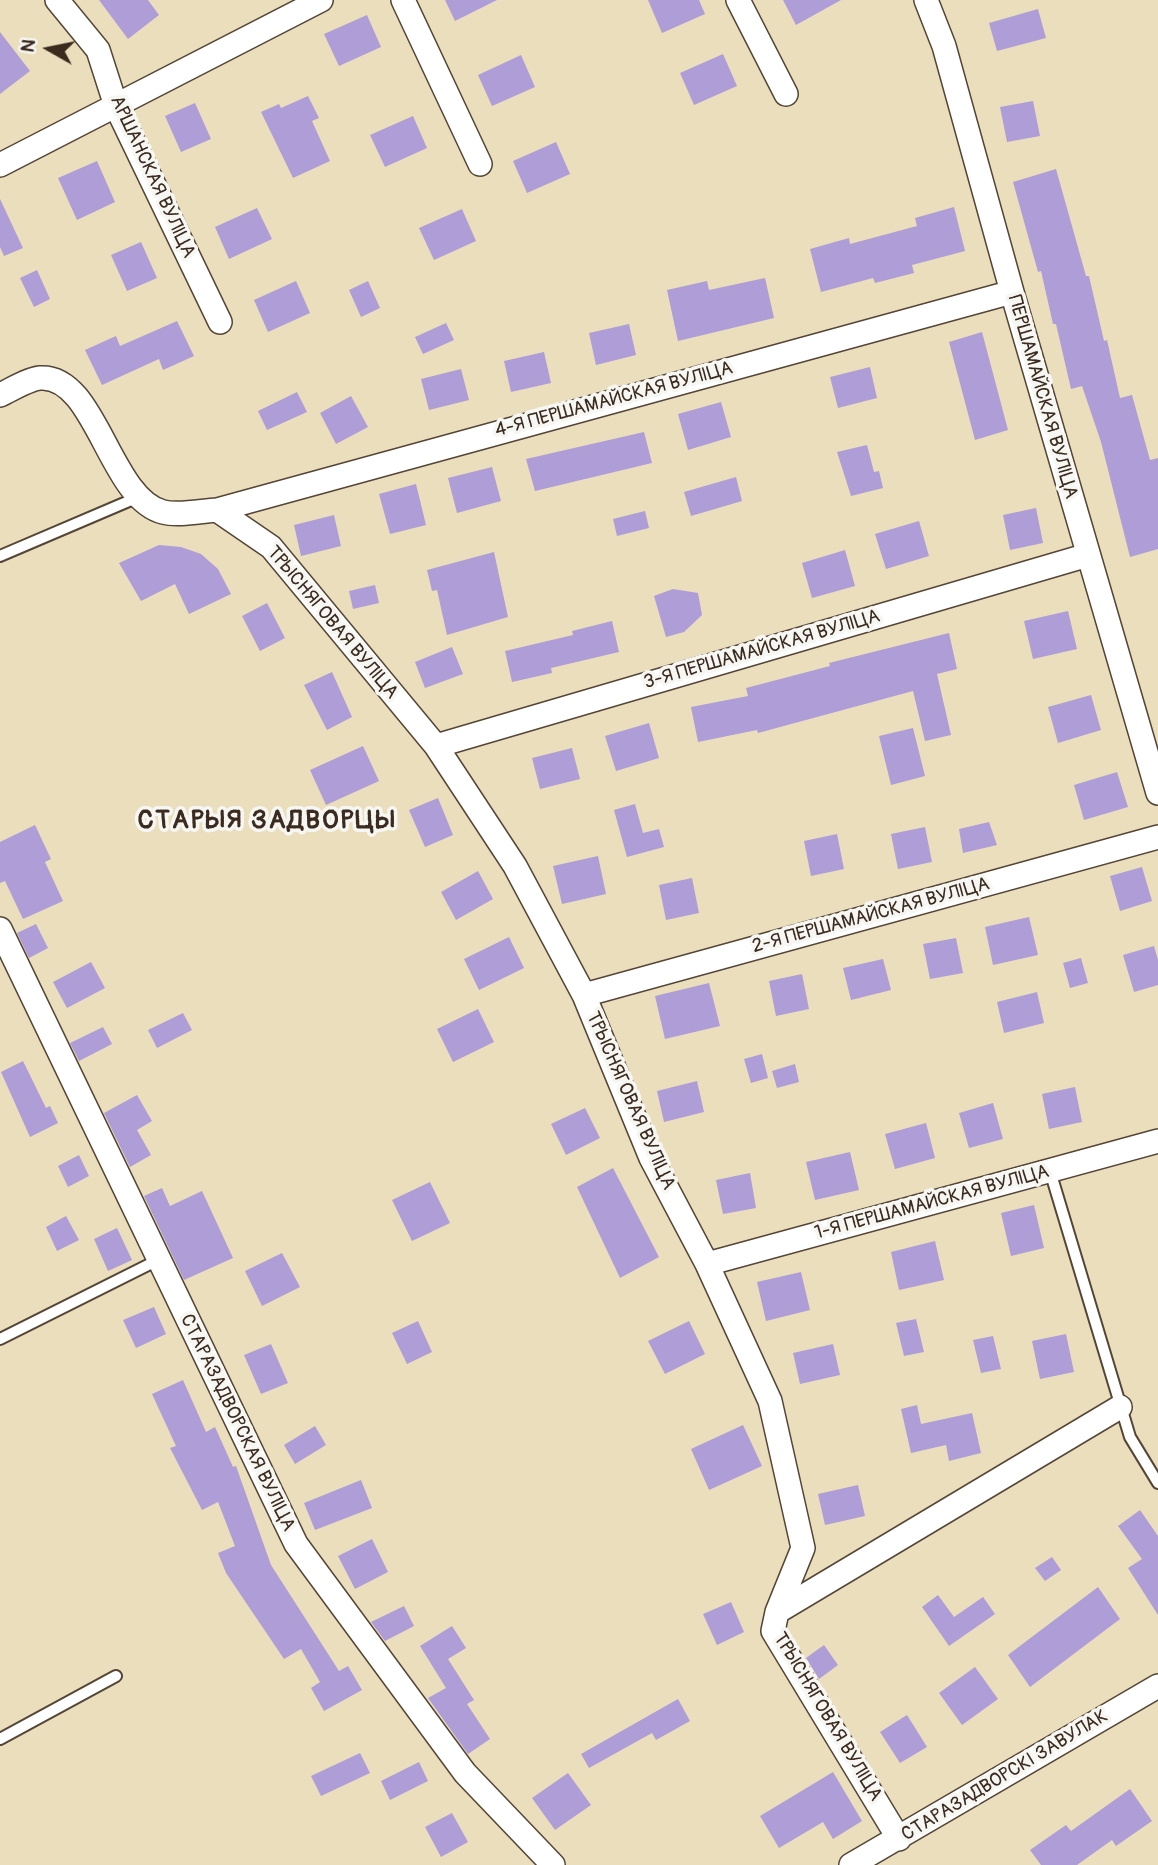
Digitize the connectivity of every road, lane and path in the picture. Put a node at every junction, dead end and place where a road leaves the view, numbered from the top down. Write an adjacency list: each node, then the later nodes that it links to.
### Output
1 (57, 0): 7 (street, АРШАНСКАЯ ВУЛІЦА)
2 (321, 0): 7 (street)
3 (403, 0): 8 (street)
4 (738, 0): 6 (street)
5 (926, 0): 10 (street, ПЕРШАМАЙСКАЯ ВУЛІЦА)
6 (786, 94)
7 (116, 106): 9 (street); 11 (street, АРШАНСКАЯ ВУЛІЦА)
8 (480, 164)
9 (0, 165)
10 (1012, 292): 14 (street, 4-Я ПЕРШАМАЙСКАЯ ВУЛІЦА); 15 (street, ПЕРШАМАЙСКАЯ ВУЛІЦА)
11 (220, 323)
12 (0, 395): 13 (street)
13 (136, 498): 14 (street, 4-Я ПЕРШАМАЙСКАЯ ВУЛІЦА); 16 (lane)
14 (217, 510): 17 (street, ТРЫСНЯГОВАЯ ВУЛІЦА)
15 (1088, 555): 17 (street, 3-Я ПЕРШАМАЙСКАЯ ВУЛІЦА); 18 (street, ПЕРШАМАЙСКАЯ ВУЛІЦА)
16 (0, 556)
17 (436, 746): 21 (street, ТРЫСНЯГОВАЯ ВУЛІЦА)
18 (1158, 793)
19 (1158, 837): 21 (street, 2-Я ПЕРШАМАЙСКАЯ ВУЛІЦА)
20 (0, 929): 24 (street, СТАРАЗАДВОРСКАЯ ВУЛІЦА)
21 (583, 995): 25 (street, ТРЫСНЯГОВАЯ ВУЛІЦА)
22 (1158, 1141): 23 (street, 1-Я ПЕРШАМАЙСКАЯ ВУЛІЦА)
23 (1050, 1171): 25 (street, 1-Я ПЕРШАМАЙСКАЯ ВУЛІЦА); 27 (lane)
24 (158, 1260): 26 (lane); 34 (street, СТАРАЗАДВОРСКАЯ ВУЛІЦА)
25 (707, 1264): 29 (street, ТРЫСНЯГОВАЯ ВУЛІЦА)
26 (0, 1339)
27 (1121, 1407): 28 (lane); 29 (street)
28 (1158, 1483)
29 (777, 1612): 33 (street, ТРЫСНЯГОВАЯ ВУЛІЦА)
30 (116, 1676): 32 (lane)
31 (1158, 1686): 33 (street, СТАРАЗАДВОРСКІ ЗАВУЛАК)
32 (0, 1739)
33 (899, 1839): 35 (street, СТАРАЗАДВОРСКІ ЗАВУЛАК)
34 (553, 1865)
35 (851, 1865)

